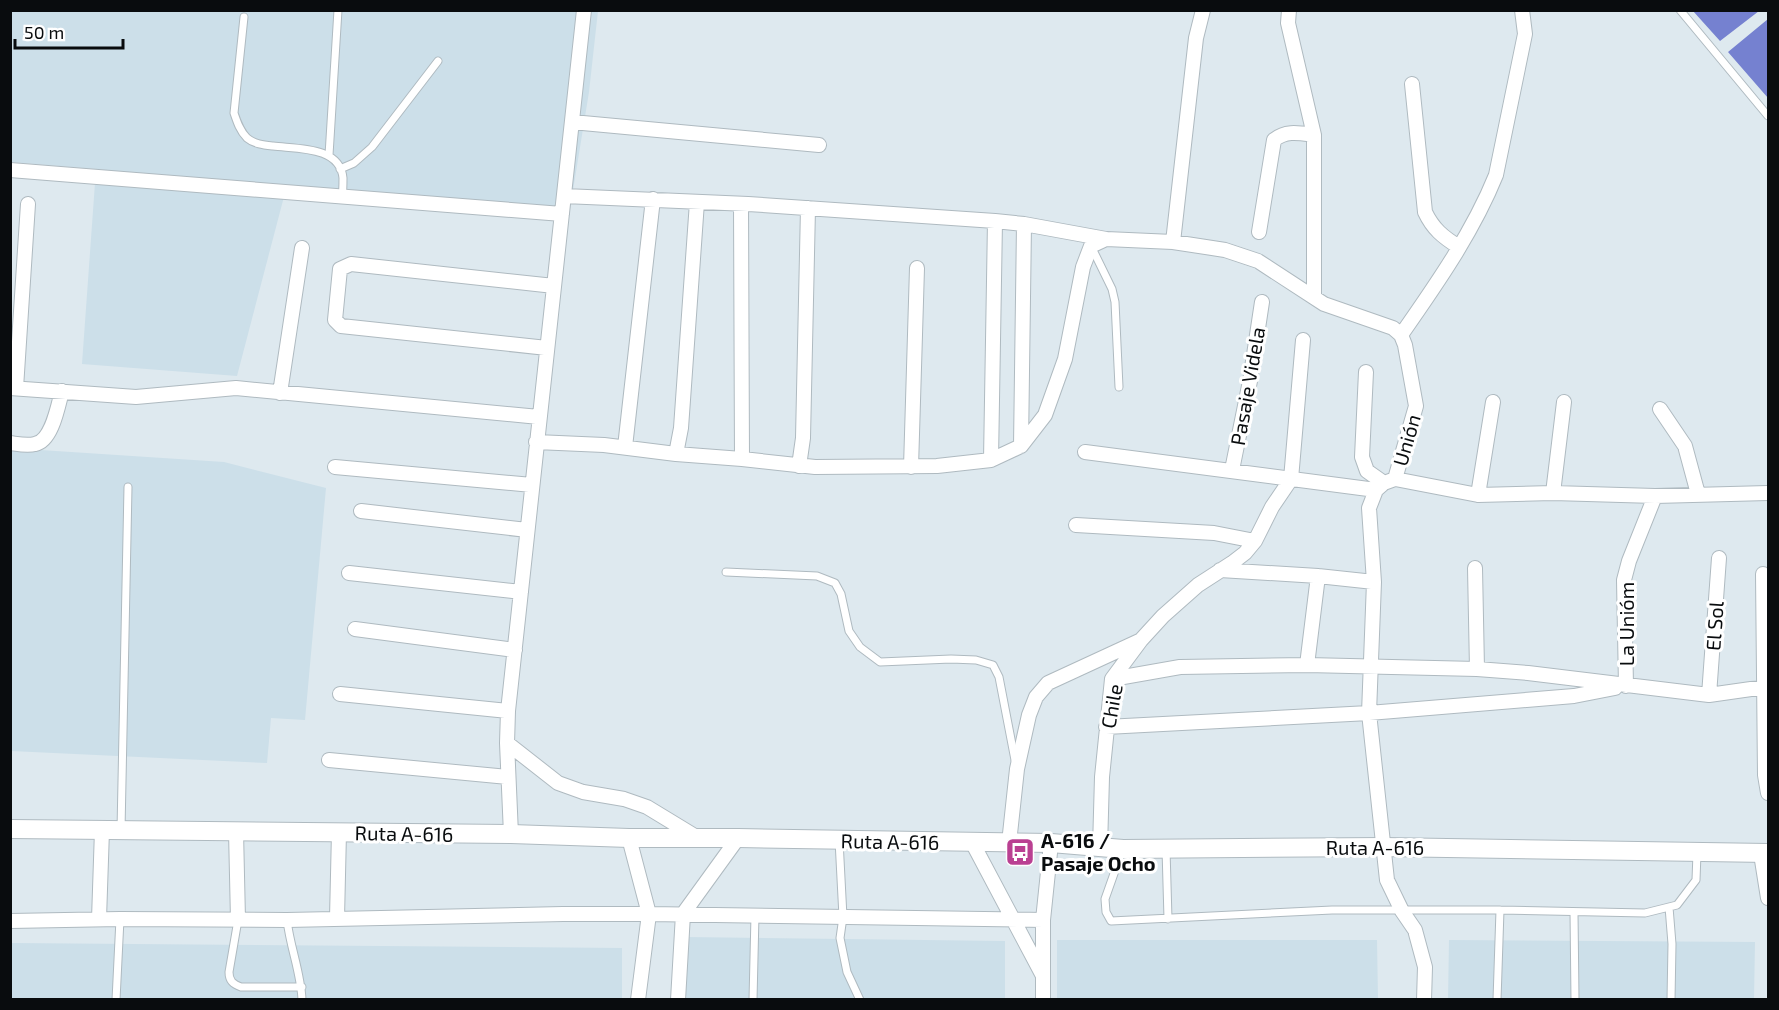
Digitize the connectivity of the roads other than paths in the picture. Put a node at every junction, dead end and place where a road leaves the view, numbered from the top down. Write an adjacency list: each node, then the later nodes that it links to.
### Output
1 (338, 10): 14 (lane)
2 (584, 10): 11 (street)
3 (1203, 10): 29 (street)
4 (1289, 10): 12 (street)
5 (1522, 10): 31 (street)
6 (1680, 10): 10 (lane)
7 (244, 17): 14 (lane)
8 (438, 61): 15 (lane)
9 (1412, 84): 31 (street)
10 (1768, 116)
11 (572, 122): 13 (street); 17 (street)
12 (1314, 135): 27 (street); 35 (street)
13 (819, 145)
14 (329, 155): 15 (lane)
15 (340, 169): 18 (lane)
16 (10, 171): 18 (street)
17 (564, 196): 19 (street); 24 (street)
18 (342, 197): 24 (street)
19 (653, 199): 20 (street); 52 (street)
20 (698, 202): 22 (street); 54 (street)
21 (28, 204): 42 (street)
22 (741, 204): 23 (street); 55 (street)
23 (808, 208): 25 (street); 57 (street)
24 (562, 214): 34 (street)
25 (994, 221): 26 (street); 56 (street)
26 (1024, 224): 28 (street); 51 (street)
27 (1259, 232)
28 (1106, 239): 29 (street); 30 (street)
29 (1173, 242): 35 (street)
30 (1091, 246): 41 (lane); 51 (street)
31 (1459, 247): 37 (street)
32 (302, 248): 44 (street)
33 (917, 268): 59 (street)
34 (554, 286): 39 (street); 39 (street)
35 (1314, 297): 37 (street)
36 (1262, 302): 60 (street, Pasaje Videla)
37 (1401, 335): 62 (street, Unión)
38 (1303, 340): 61 (street)
39 (547, 348): 48 (street)
40 (1366, 372): 62 (street)
41 (1119, 387)
42 (13, 388): 43 (street)
43 (63, 391): 44 (street); 50 (street)
44 (280, 393): 48 (street)
45 (1493, 402): 68 (street)
46 (1564, 402): 65 (street)
47 (1660, 409): 67 (street)
48 (539, 417): 49 (street)
49 (536, 442): 52 (street); 63 (street)
50 (10, 443)
51 (1021, 446): 56 (street)
52 (625, 447): 54 (street)
53 (1085, 452): 60 (street)
54 (676, 454): 55 (street)
55 (742, 459): 57 (street)
56 (992, 460): 59 (street)
57 (799, 466): 59 (street)
58 (335, 467): 63 (street)
59 (911, 467)
60 (1232, 470): 61 (street)
61 (1291, 479): 62 (street); 73 (street, Chile)
62 (1385, 484): 68 (street); 81 (street, Unión)
63 (532, 485): 72 (street)
64 (128, 487): 104 (lane)
65 (1553, 493): 68 (street); 69 (street)
66 (1768, 493): 67 (street)
67 (1698, 494): 69 (street)
68 (1478, 495)
69 (1655, 496): 90 (street, La Unióm)
70 (361, 511): 72 (street)
71 (1076, 525): 73 (street)
72 (527, 530): 82 (street)
73 (1255, 541): 76 (street, Chile)
74 (1719, 558): 93 (street, El Sol)
75 (1475, 568): 88 (street)
76 (1220, 570): 80 (street); 84 (street, Chile)
77 (726, 572): 99 (lane)
78 (349, 573): 82 (street)
79 (1763, 574): 91 (street)
80 (1318, 576): 81 (street); 86 (street)
81 (1374, 582): 87 (street, Unión)
82 (521, 592): 85 (street)
83 (355, 629): 85 (street)
84 (1141, 640): 89 (street, Chile); 99 (street)
85 (515, 650): 94 (street)
86 (1307, 665): 87 (street); 89 (street)
87 (1370, 667): 88 (street); 95 (street, Unión)
88 (1477, 669): 90 (street)
89 (1112, 679): 96 (street, Chile)
90 (1626, 686): 93 (street); 95 (street)
91 (1766, 688): 93 (street); 101 (street)
92 (340, 694): 94 (street)
93 (1709, 695)
94 (508, 711): 97 (street)
95 (1369, 713): 96 (street); 115 (street, Unión)
96 (1106, 727): 116 (street, Chile)
97 (507, 742): 100 (street); 109 (street)
98 (329, 760): 100 (street)
99 (1017, 769): 113 (street)
100 (508, 777): 107 (street)
101 (1768, 793)
102 (10, 829): 103 (main road, Ruta A-616)
103 (102, 830): 104 (main road, Ruta A-616); 131 (street)
104 (122, 830): 105 (main road, Ruta A-616)
105 (236, 831): 106 (main road, Ruta A-616); 134 (street)
106 (339, 832): 107 (main road, Ruta A-616); 130 (street)
107 (511, 834): 108 (main road, Ruta A-616)
108 (629, 838): 109 (main road, Ruta A-616); 126 (street)
109 (698, 838): 110 (main road, Ruta A-616)
110 (738, 838): 111 (main road, Ruta A-616); 127 (street)
111 (839, 840): 112 (main road, Ruta A-616); 129 (lane)
112 (972, 842): 113 (main road, Ruta A-616); 136 (street)
113 (1009, 843): 114 (main road, Ruta A-616)
114 (1051, 843): 116 (main road, Ruta A-616); 137 (street)
115 (1384, 847): 117 (main road, Ruta A-616); 119 (main road, Ruta A-616); 124 (street, Unión)
116 (1100, 848): 118 (main road, Ruta A-616)
117 (1166, 848): 118 (main road, Ruta A-616); 133 (lane)
118 (1123, 849): 133 (lane)
119 (1697, 852): 120 (main road, Ruta A-616); 122 (lane)
120 (1765, 853): 121 (street)
121 (1768, 898)
122 (1669, 907): 125 (lane); 151 (lane)
123 (1500, 910): 124 (lane); 125 (lane); 149 (lane)
124 (1402, 911): 133 (lane); 148 (street, Unión)
125 (1574, 912): 150 (lane)
126 (649, 914): 127 (street); 130 (street); 143 (street)
127 (683, 914): 128 (street); 144 (street)
128 (755, 915): 129 (street); 145 (lane)
129 (843, 917): 136 (street); 146 (lane)
130 (337, 918): 135 (street)
131 (99, 919): 132 (street); 138 (street)
132 (120, 919): 134 (street); 141 (lane)
133 (1168, 919)
134 (238, 920): 135 (street); 140 (lane)
135 (287, 920): 140 (lane)
136 (1013, 920): 137 (street); 139 (street)
137 (1043, 920): 139 (street)
138 (10, 921)
139 (1043, 976): 147 (street)
140 (302, 987): 142 (lane)
141 (116, 999)
142 (302, 999)
143 (638, 999)
144 (678, 999)
145 (753, 999)
146 (860, 999)
147 (1043, 999)
148 (1424, 999)
149 (1497, 999)
150 (1575, 999)
151 (1671, 999)

